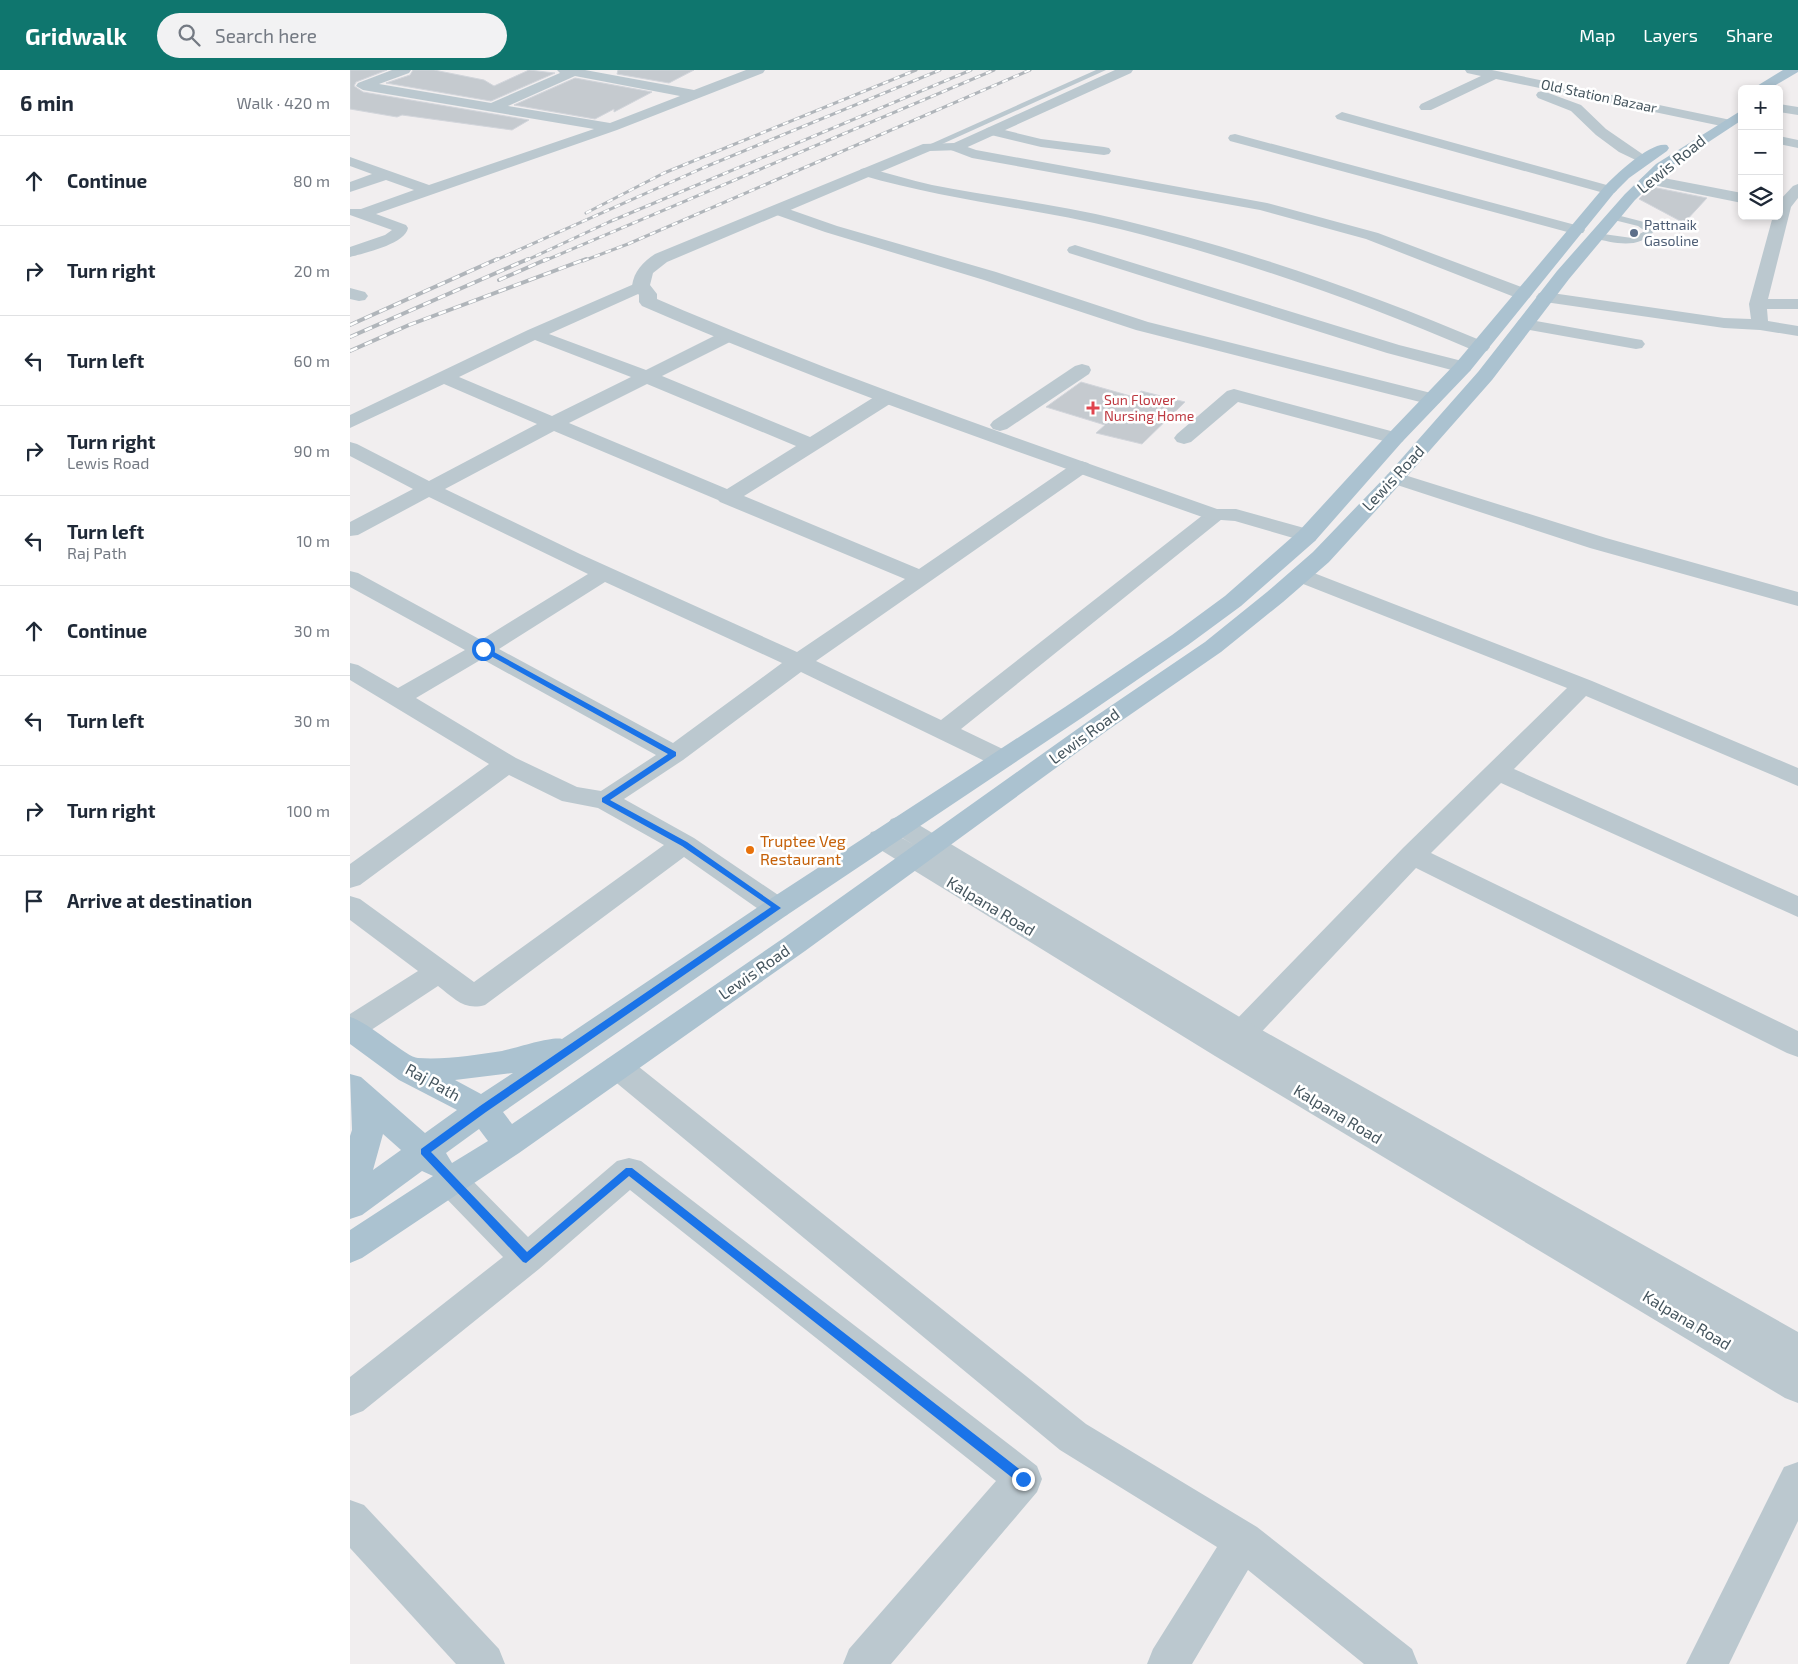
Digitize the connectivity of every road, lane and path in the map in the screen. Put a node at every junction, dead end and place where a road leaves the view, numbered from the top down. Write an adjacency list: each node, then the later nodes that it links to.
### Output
1 (404, 70): 12 (street)
2 (758, 70): 13 (street)
3 (1102, 70): 28 (lane)
4 (1126, 70): 23 (street)
5 (1472, 70): 9 (street, Old Station Bazaar)
6 (1540, 70): 10 (street)
7 (1793, 70): 11 (main road)
8 (572, 71): 13 (street); 14 (street)
9 (1494, 74): 10 (street, Old Station Bazaar); 15 (street)
10 (1524, 80): 21 (street, Old Station Bazaar); 32 (street)
11 (1766, 85)
12 (354, 89): 14 (street)
13 (698, 95): 22 (street)
14 (494, 107): 22 (street)
15 (1426, 107)
16 (1727, 107): 21 (main road)
17 (1783, 109): 18 (street)
18 (1798, 111)
19 (1738, 115): 21 (main road)
20 (1342, 116): 38 (street)
21 (1717, 123): 24 (street, Old Station Bazaar); 32 (main road, Lewis Road)
22 (612, 127): 37 (street)
23 (992, 131): 29 (street); 30 (street)
24 (1738, 131)
25 (1235, 138): 44 (street)
26 (1783, 141): 27 (street)
27 (1798, 144)
28 (928, 147): 29 (street); 33 (street)
29 (956, 147): 49 (street)
30 (1104, 152)
31 (350, 162): 34 (street)
32 (1646, 170): 38 (main road, Lewis Road); 39 (street); 43 (main road, Lewis Road)
33 (866, 172): 41 (street); 59 (street)
34 (385, 175): 35 (street); 37 (street)
35 (350, 187)
36 (1798, 189): 40 (street)
37 (427, 190): 42 (street)
38 (1609, 190): 44 (main road, Lewis Road)
39 (1738, 197)
40 (1787, 207): 51 (street)
41 (777, 210): 48 (street); 65 (street)
42 (358, 217): 46 (street)
43 (1613, 217): 44 (main road, Lewis Road); 44 (lane)
44 (1587, 233): 47 (main road, Lewis Road)
45 (1075, 250): 60 (street)
46 (350, 252)
47 (1553, 273): 49 (main road, Lewis Road); 50 (main road, Lewis Road)
48 (644, 290): 56 (street); 57 (street); 68 (street)
49 (1523, 294): 59 (main road, Lewis Road)
50 (1545, 296): 53 (main road, Lewis Road); 54 (street)
51 (1758, 304): 52 (street); 54 (street)
52 (1798, 304)
53 (1525, 324): 58 (street); 74 (main road, Lewis Road)
54 (1760, 325): 55 (street)
55 (1798, 331)
56 (534, 334): 62 (street); 63 (street)
57 (726, 337): 62 (street); 64 (street)
58 (1636, 344)
59 (1481, 346): 60 (main road, Lewis Road)
60 (1463, 367): 65 (main road, Lewis Road)
61 (1082, 370): 68 (street)
62 (645, 376): 67 (street); 71 (street)
63 (442, 377): 66 (street); 67 (street)
64 (886, 398): 71 (street); 73 (street)
65 (1432, 399): 70 (main road, Lewis Road)
66 (350, 422)
67 (554, 423): 75 (street); 76 (street)
68 (1000, 425): 77 (street)
69 (1184, 438): 70 (street)
70 (1395, 438): 79 (main road, Lewis Road)
71 (812, 445): 76 (street)
72 (350, 448): 75 (street)
73 (1081, 467): 77 (street); 83 (street)
74 (1395, 478): 81 (main road, Lewis Road); 84 (street)
75 (429, 490): 78 (street); 80 (street)
76 (728, 498): 83 (street)
77 (1226, 515): 79 (street); 90 (street)
78 (350, 530)
79 (1308, 536): 92 (main road, Lewis Road)
80 (603, 574): 85 (street); 86 (street)
81 (1302, 575): 88 (street); 99 (main road, Lewis Road)
82 (350, 578): 85 (street)
83 (922, 578): 86 (street)
84 (1798, 600)
85 (483, 649): 89 (street); 91 (street)
86 (799, 662): 90 (street); 91 (street)
87 (350, 670): 89 (street)
88 (1583, 686): 94 (street); 95 (street)
89 (398, 698): 93 (street)
90 (944, 731): 92 (street)
91 (674, 754): 96 (street)
92 (1002, 759): 97 (main road, Lewis Road)
93 (506, 764): 96 (street); 101 (street)
94 (1497, 771): 100 (street); 103 (street)
95 (1798, 778)
96 (605, 800): 98 (street)
97 (891, 832): 99 (street, Kalpana Road); 104 (main road, Lewis Road)
98 (684, 844): 104 (street); 105 (street)
99 (923, 852): 107 (street, Kalpana Road); 110 (main road, Lewis Road); 122 (street, Kalpana Road)
100 (1413, 854): 107 (street); 109 (street)
101 (350, 878)
102 (350, 906): 105 (street)
103 (1798, 907)
104 (777, 908): 108 (main road, Lewis Road)
105 (438, 972): 106 (street)
106 (350, 1028): 111 (main road, Raj Path)
107 (1242, 1033): 121 (street, Kalpana Road)
108 (589, 1037): 111 (main road); 113 (main road, Lewis Road)
109 (1798, 1045)
110 (618, 1067): 114 (main road, Lewis Road); 126 (street)
111 (410, 1071): 113 (main road, Raj Path)
112 (358, 1092): 115 (main road); 117 (main road)
113 (483, 1109): 114 (main road, Raj Path); 115 (main road, Lewis Road)
114 (508, 1144): 116 (main road, Lewis Road)
115 (425, 1152): 116 (main road); 118 (main road, Lewis Road)
116 (451, 1181): 119 (main road, Lewis Road); 120 (street)
117 (350, 1193)
118 (350, 1205)
119 (350, 1248)
120 (526, 1259): 123 (street); 128 (street)
121 (1798, 1351)
122 (1798, 1386)
123 (350, 1399)
124 (1798, 1480): 131 (street)
125 (350, 1519): 127 (street)
126 (1243, 1541): 129 (street); 130 (street)
127 (484, 1664)
128 (864, 1664)
129 (1168, 1664)
130 (1396, 1664)
131 (1708, 1664)

